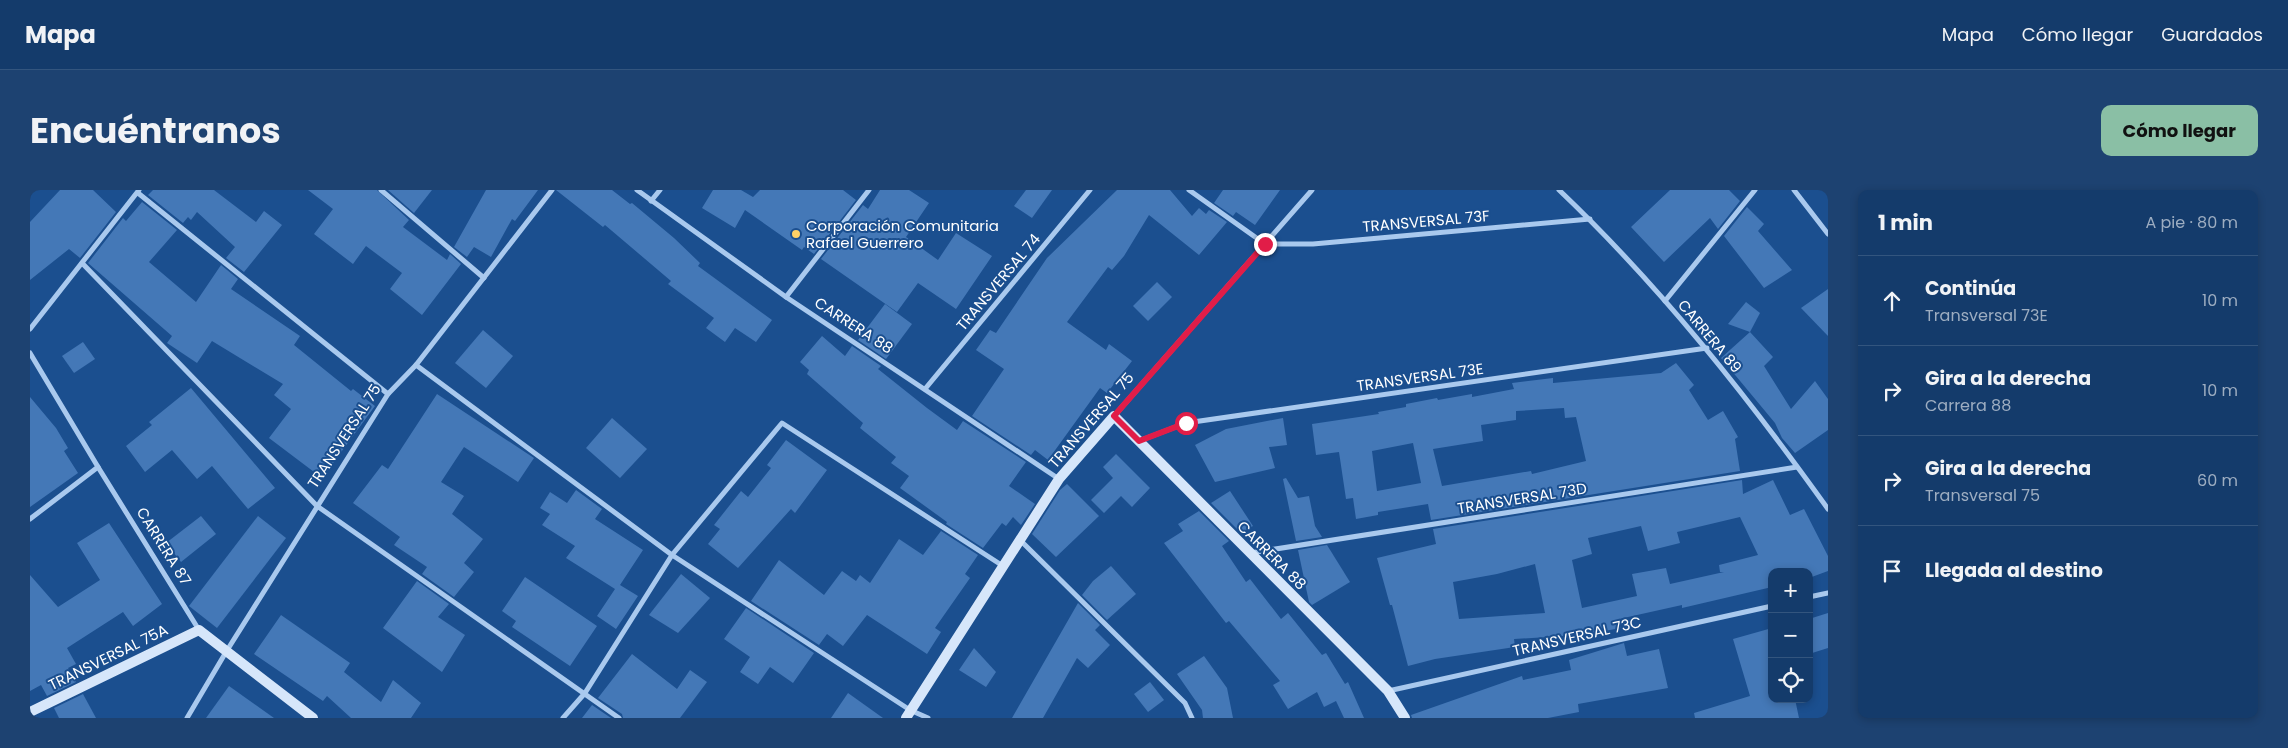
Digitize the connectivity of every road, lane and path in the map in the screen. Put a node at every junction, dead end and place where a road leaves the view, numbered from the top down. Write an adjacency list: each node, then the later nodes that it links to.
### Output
1 (381, 190): 18 (street)
2 (552, 190): 18 (street, TRANSVERSAL 75)
3 (637, 190): 13 (street, CARRERA 88)
4 (660, 190): 13 (street)
5 (869, 190): 19 (street)
6 (1090, 190): 25 (street, TRANSVERSAL 74)
7 (1189, 190): 16 (street)
8 (1312, 190): 16 (street, TRANSVERSAL 75)
9 (1559, 190): 14 (street, CARRERA 89)
10 (1755, 190): 20 (street)
11 (1794, 190): 15 (street)
12 (139, 191): 17 (street); 26 (street)
13 (652, 201): 19 (street, CARRERA 88)
14 (1590, 219): 16 (street, TRANSVERSAL 73F); 20 (street, CARRERA 89)
15 (1828, 234)
16 (1265, 244): 27 (street, TRANSVERSAL 75)
17 (82, 263): 21 (street); 32 (street)
18 (484, 278): 24 (street, TRANSVERSAL 75)
19 (786, 297): 25 (street, CARRERA 88)
20 (1664, 301): 22 (street, CARRERA 89)
21 (30, 328)
22 (1707, 348): 28 (street, TRANSVERSAL 73E); 29 (street, CARRERA 89)
23 (30, 354): 30 (street, CARRERA 87)
24 (416, 365): 26 (street, TRANSVERSAL 75); 37 (street)
25 (925, 389): 31 (street, CARRERA 88)
26 (388, 394): 32 (street, TRANSVERSAL 75)
27 (1114, 416): 28 (street, CARRERA 88); 31 (street, TRANSVERSAL 75)
28 (1139, 441): 36 (street, CARRERA 88)
29 (1798, 467): 33 (street, CARRERA 89); 36 (street, TRANSVERSAL 73D)
30 (98, 468): 34 (street); 42 (street, CARRERA 87)
31 (1059, 479): 35 (street, TRANSVERSAL 75)
32 (317, 506): 43 (street, TRANSVERSAL 75); 45 (street)
33 (1828, 509)
34 (30, 519)
35 (1020, 540): 38 (street, TRANSVERSAL 75); 53 (street)
36 (1250, 554): 44 (street, CARRERA 88)
37 (672, 555): 38 (street); 45 (street); 47 (street)
38 (1003, 566): 47 (street, TRANSVERSAL 75)
39 (1828, 593): 40 (street)
40 (1813, 596)
41 (1768, 607): 44 (street, TRANSVERSAL 73C)
42 (199, 630): 43 (street, CARRERA 87); 46 (street, TRANSVERSAL 75A)
43 (226, 652): 48 (street, TRANSVERSAL 75); 49 (street, CARRERA 87)
44 (1388, 691): 54 (street, CARRERA 88)
45 (585, 692): 50 (street); 51 (street)
46 (33, 714)
47 (908, 714): 52 (street)
48 (187, 718)
49 (313, 718)
50 (563, 718)
51 (619, 718)
52 (928, 718)
53 (1192, 718)
54 (1405, 718)

